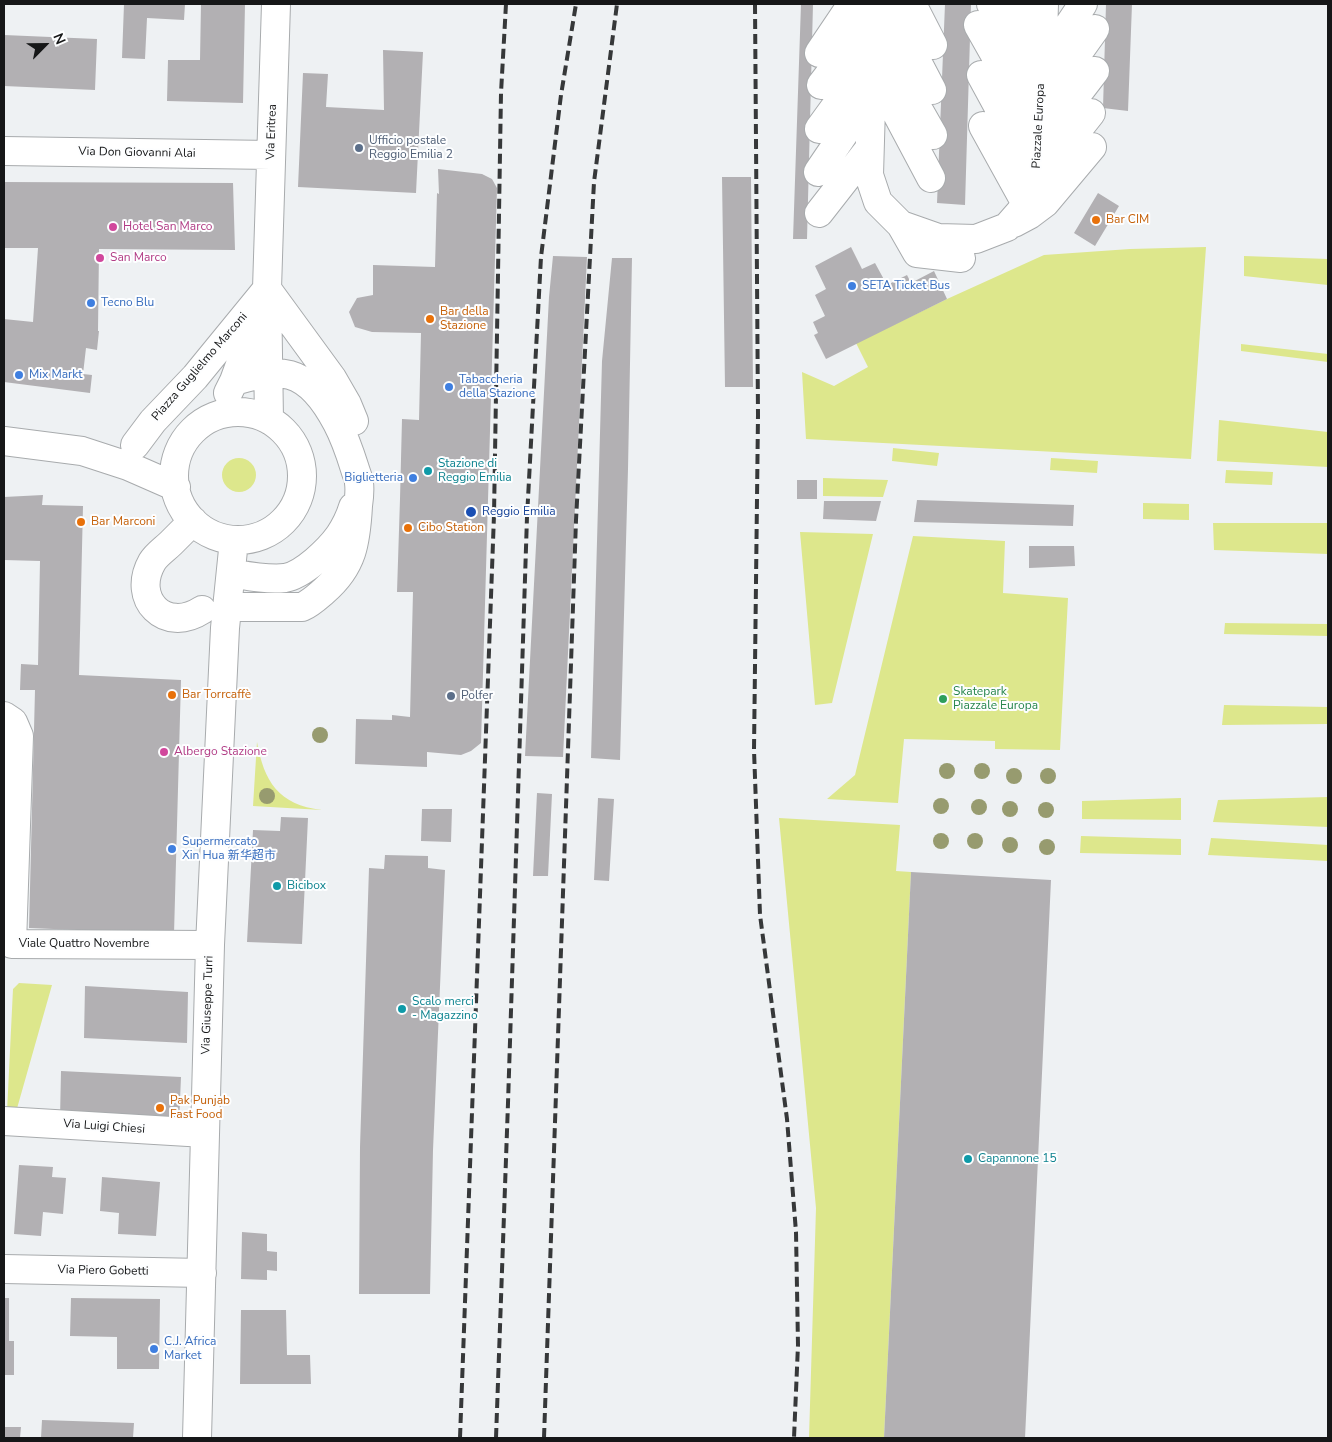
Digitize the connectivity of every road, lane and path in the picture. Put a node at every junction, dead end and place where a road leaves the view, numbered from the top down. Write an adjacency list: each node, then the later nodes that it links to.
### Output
1 (276, 4): 25 (street, Via Eritrea)
2 (912, 4): 9 (street)
3 (1017, 4): 13 (street)
4 (1083, 4): 13 (street)
5 (1046, 8): 13 (street, Piazzale Europa)
6 (984, 14): 13 (street); 21 (street)
7 (872, 26): 10 (street); 14 (street); 15 (street); 16 (street, Piazzale Europa); 19 (street); 20 (street); 28 (street)
8 (1095, 29): 13 (street)
9 (933, 45)
10 (819, 53)
11 (1095, 71): 21 (street)
12 (981, 75): 27 (street)
13 (1041, 78): 21 (street, Piazzale Europa)
14 (822, 85)
15 (932, 90)
16 (871, 94): 23 (street, Piazzale Europa); 26 (street)
17 (1090, 113): 27 (street)
18 (983, 126): 29 (street)
19 (819, 129)
20 (934, 135)
21 (1039, 138): 27 (street, Piazzale Europa)
22 (1092, 148): 31 (street)
23 (869, 149): 30 (street); 31 (street, Piazzale Europa)
24 (4, 151): 25 (street, Via Don Giovanni Alai)
25 (271, 155): 32 (street, Via Eritrea)
26 (818, 172)
27 (1036, 176): 29 (street, Piazzale Europa)
28 (931, 178)
29 (1025, 202): 31 (street, Piazzale Europa)
30 (819, 213)
31 (1006, 227)
32 (268, 260): 33 (street, Piazza Guglielmo Marconi)
33 (267, 290): 34 (street, Piazza Guglielmo Marconi); 35 (street, Piazza Guglielmo Marconi); 40 (street, Piazza Guglielmo Marconi); 42 (street)
34 (269, 372): 35 (street); 37 (street, Piazza Guglielmo Marconi); 42 (street)
35 (234, 381): 36 (street, Piazza Guglielmo Marconi)
36 (210, 419): 37 (street, Piazza Guglielmo Marconi); 38 (street, Piazza Guglielmo Marconi)
37 (275, 425): 45 (street)
38 (186, 440): 40 (street, Piazza Guglielmo Marconi); 43 (street, Piazza Guglielmo Marconi)
39 (4, 441): 41 (street)
40 (134, 445): 41 (street, Piazza Guglielmo Marconi)
41 (82, 451): 43 (street)
42 (360, 484): 46 (street); 47 (street)
43 (176, 486): 44 (street, Piazza Guglielmo Marconi)
44 (193, 521): 45 (street, Piazza Guglielmo Marconi); 47 (street)
45 (247, 538): 46 (street)
46 (231, 573): 47 (street, Via Giuseppe Turri)
47 (215, 609): 49 (street, Via Giuseppe Turri)
48 (4, 716): 49 (street, Viale Quattro Novembre)
49 (210, 945): 51 (street, Via Giuseppe Turri)
50 (4, 1121): 51 (street, Via Luigi Chiesi)
51 (205, 1133): 53 (street, Via Giuseppe Turri)
52 (4, 1269): 53 (street, Via Piero Gobetti)
53 (202, 1273): 54 (street, Via Giuseppe Turri)
54 (197, 1438)

